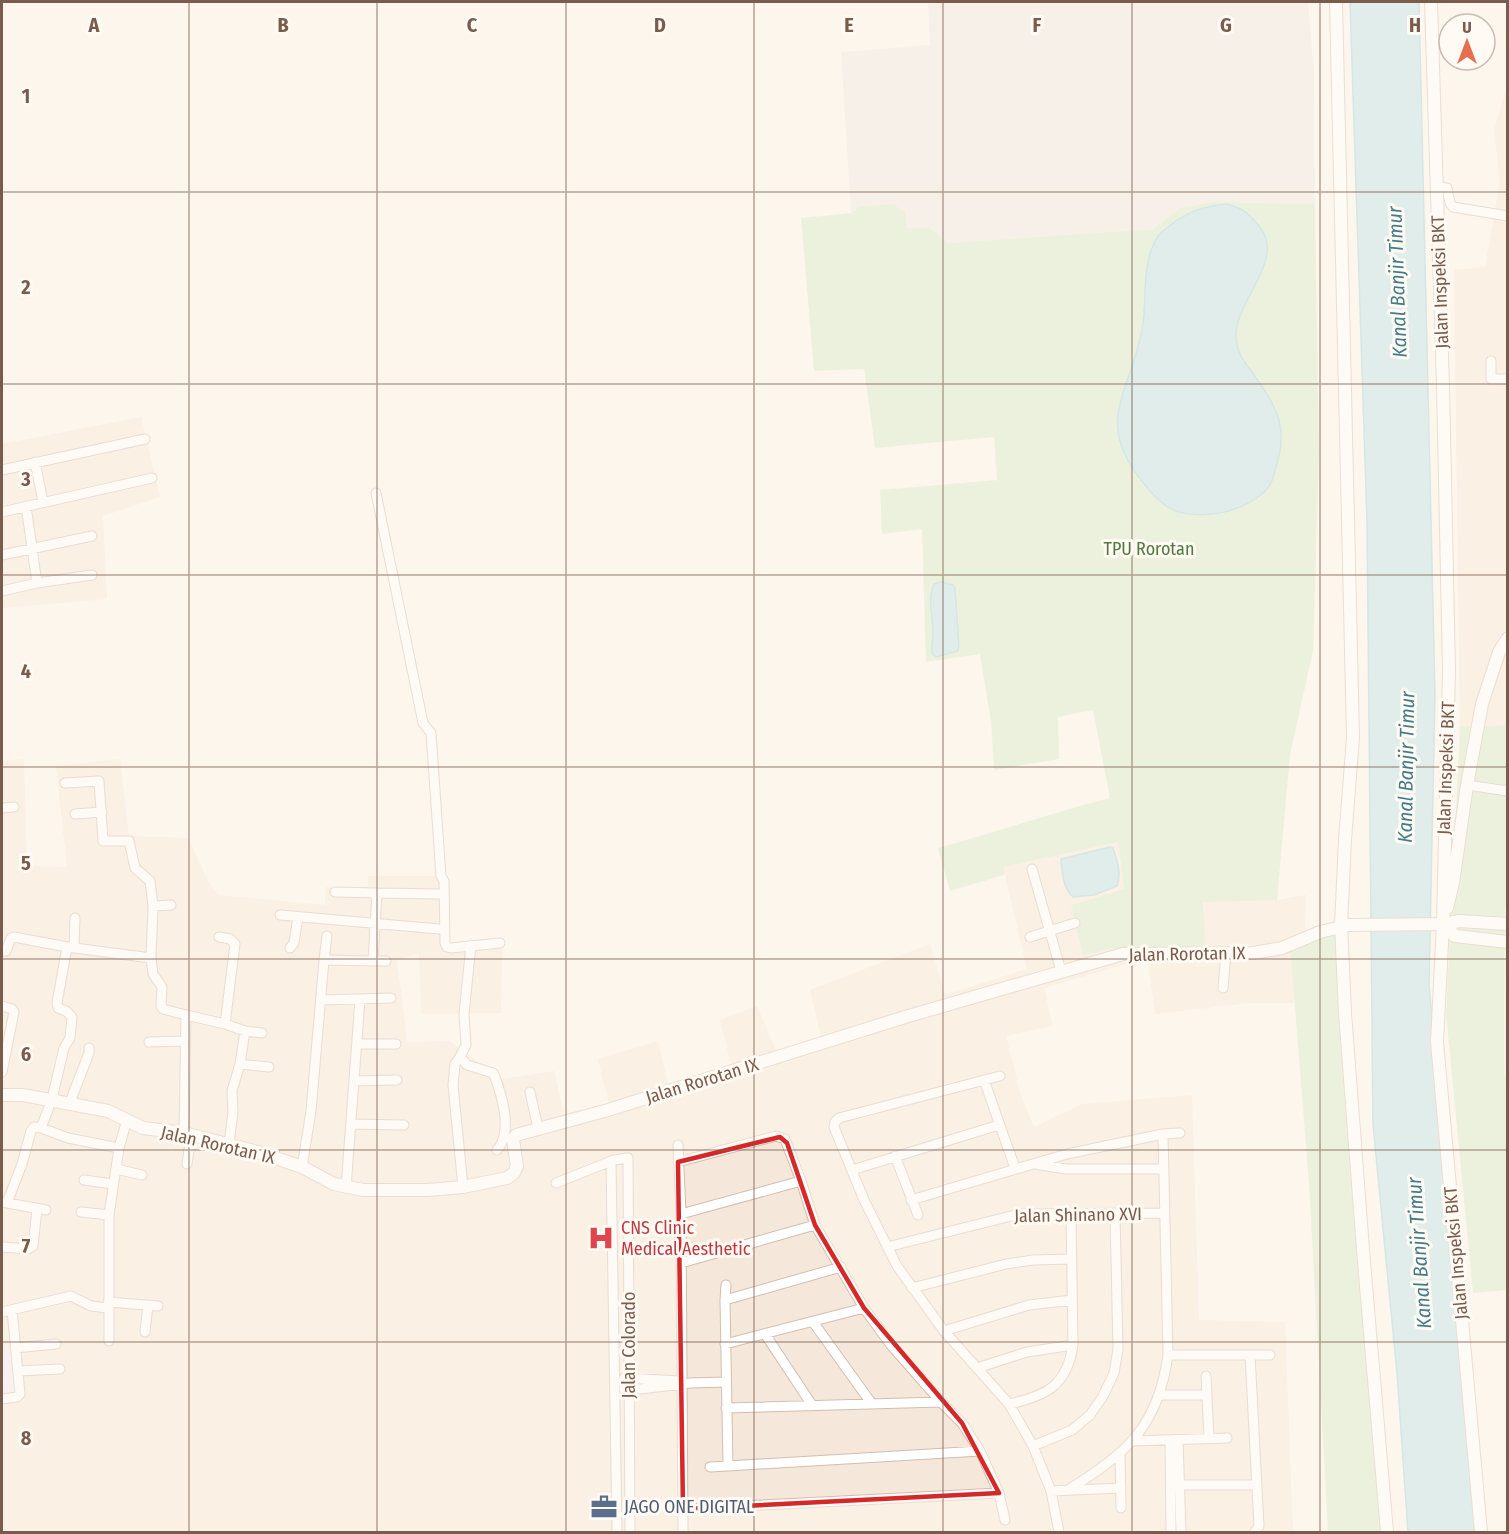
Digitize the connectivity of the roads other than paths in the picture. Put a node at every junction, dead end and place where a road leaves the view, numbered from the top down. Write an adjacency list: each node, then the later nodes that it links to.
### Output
1 (1336, 2): 42 (street)
2 (1431, 2): 3 (street, Jalan Inspeksi BKT)
3 (1437, 187): 4 (street); 40 (street, Jalan Inspeksi BKT)
4 (1508, 216)
5 (1491, 361): 6 (street)
6 (1508, 379)
7 (145, 439): 8 (street)
8 (35, 462): 9 (street); 12 (street)
9 (2, 470)
10 (152, 478): 12 (street)
11 (376, 493): 50 (street)
12 (43, 502): 13 (street)
13 (26, 506): 14 (street); 16 (street)
14 (2, 512)
15 (92, 536): 16 (street)
16 (33, 549): 17 (street); 19 (street)
17 (2, 555)
18 (92, 575): 19 (street)
19 (38, 583): 20 (street)
20 (2, 591)
21 (1508, 638): 23 (street)
22 (65, 783): 27 (street)
23 (1470, 785): 24 (street); 40 (street)
24 (1508, 791)
25 (14, 807): 26 (street)
26 (2, 808)
27 (102, 813): 28 (street); 34 (street)
28 (75, 814)
29 (1032, 869): 44 (street)
30 (335, 892): 31 (street)
31 (376, 893): 32 (street); 38 (street)
32 (440, 894)
33 (171, 905): 34 (street)
34 (153, 906): 55 (street)
35 (280, 915): 36 (street)
36 (298, 917): 38 (street); 52 (street)
37 (75, 918): 51 (street)
38 (374, 923): 43 (street); 57 (street)
39 (1074, 923): 44 (street)
40 (1437, 924): 41 (street, Jalan Rorotan IX); 42 (street, Jalan Rorotan IX); 48 (street); 194 (street, Jalan Inspeksi BKT)
41 (1508, 924)
42 (1345, 925): 54 (street, Jalan Rorotan IX); 193 (street)
43 (439, 929)
44 (1050, 931): 47 (street); 59 (street)
45 (327, 936): 56 (street)
46 (219, 937): 66 (street)
47 (1030, 937)
48 (1508, 942)
49 (500, 943): 50 (street)
50 (471, 945): 74 (street)
51 (70, 947): 53 (street); 55 (street); 84 (street)
52 (290, 948)
53 (2, 951)
54 (1226, 953): 59 (street, Jalan Rorotan IX); 60 (street)
55 (151, 958): 65 (street)
56 (324, 960): 57 (street); 63 (street)
57 (373, 961): 58 (street)
58 (386, 961)
59 (1061, 971): 91 (street, Jalan Rorotan IX)
60 (1222, 988)
61 (391, 998): 62 (street)
62 (360, 999): 63 (street); 71 (street)
63 (321, 1000): 104 (street)
64 (2, 1006): 77 (street)
65 (186, 1015): 66 (street); 69 (street)
66 (225, 1024): 67 (street)
67 (245, 1031): 68 (street); 75 (street)
68 (262, 1033)
69 (185, 1041): 70 (street); 94 (street)
70 (149, 1042)
71 (357, 1044): 72 (street); 81 (street)
72 (396, 1044)
73 (89, 1048): 85 (street)
74 (460, 1057): 98 (street); 114 (street)
75 (240, 1064): 76 (street); 95 (street)
76 (269, 1067)
77 (2, 1072)
78 (1000, 1076): 80 (street)
79 (397, 1080): 81 (street)
80 (984, 1080): 89 (street); 107 (street)
81 (354, 1081): 87 (street)
82 (530, 1092): 91 (street)
83 (2, 1095): 84 (street, Jalan Rorotan IX)
84 (52, 1099): 85 (street, Jalan Rorotan IX); 90 (street)
85 (70, 1102): 86 (street, Jalan Rorotan IX)
86 (127, 1119): 94 (street, Jalan Rorotan IX); 97 (street)
87 (351, 1124): 88 (street); 115 (street)
88 (404, 1125)
89 (999, 1125): 99 (street); 105 (street)
90 (41, 1128): 97 (street); 117 (street)
91 (538, 1128): 114 (street, Jalan Rorotan IX)
92 (1180, 1133): 93 (street)
93 (1163, 1134): 102 (street); 108 (street)
94 (188, 1135): 95 (street, Jalan Rorotan IX); 103 (street)
95 (229, 1144): 104 (street, Jalan Rorotan IX)
96 (678, 1145): 101 (street)
97 (118, 1148): 106 (street)
98 (497, 1150)
99 (895, 1156): 107 (street); 116 (street)
100 (611, 1162): 112 (street); 154 (street, Jalan Colorado); 156 (street, Jalan Colorado)
101 (678, 1162): 111 (street); 121 (street)
102 (1033, 1163): 105 (street); 108 (street)
103 (187, 1164)
104 (302, 1167): 115 (street, Jalan Rorotan IX)
105 (1015, 1168): 116 (street)
106 (116, 1169): 109 (street); 113 (street)
107 (852, 1170): 126 (street)
108 (1163, 1170): 122 (street)
109 (142, 1175)
110 (84, 1180): 113 (street)
111 (801, 1181): 121 (street); 125 (street)
112 (556, 1183)
113 (113, 1184): 123 (street)
114 (463, 1187): 115 (street, Jalan Rorotan IX)
115 (346, 1188)
116 (912, 1200): 124 (street)
117 (4, 1202): 127 (street)
118 (81, 1212): 123 (street)
119 (1071, 1213): 120 (street, Jalan Shinano XVI); 126 (street, Jalan Shinano XVI); 128 (street)
120 (1116, 1213): 122 (street, Jalan Shinano XVI); 173 (street)
121 (681, 1214): 129 (street)
122 (1165, 1214): 148 (street)
123 (109, 1215): 135 (street)
124 (918, 1215)
125 (815, 1225): 129 (street); 130 (street)
126 (887, 1246): 132 (street)
127 (2, 1247)
128 (1071, 1259): 132 (street); 134 (street)
129 (681, 1263): 157 (street)
130 (841, 1267): 133 (street); 136 (street)
131 (726, 1285): 133 (street)
132 (912, 1288): 139 (street)
133 (725, 1300): 144 (street)
134 (1072, 1300): 139 (street); 145 (street)
135 (108, 1305): 137 (street); 140 (street); 142 (street)
136 (864, 1308): 138 (street); 162 (street)
137 (7, 1311): 146 (street)
138 (813, 1322): 141 (street); 163 (street)
139 (944, 1331): 150 (street)
140 (145, 1332)
141 (765, 1334): 144 (street); 165 (street)
142 (109, 1341)
143 (56, 1344): 146 (street)
144 (725, 1344): 155 (street)
145 (1073, 1345): 150 (street); 164 (street)
146 (15, 1348): 152 (street)
147 (1270, 1354): 149 (street)
148 (1168, 1355): 149 (street); 159 (street)
149 (1250, 1355): 179 (street)
150 (977, 1368): 164 (street)
151 (60, 1369): 152 (street)
152 (18, 1371): 161 (street)
153 (1206, 1376): 160 (street)
154 (629, 1378): 156 (street); 157 (street); 158 (street, Jalan Colorado)
155 (726, 1382): 157 (street); 168 (street)
156 (615, 1383): 158 (street); 166 (street, Jalan Colorado)
157 (685, 1383): 158 (street); 185 (street)
158 (629, 1389): 167 (street, Jalan Colorado)
159 (1159, 1395): 160 (street); 172 (street)
160 (1207, 1395): 169 (street)
161 (2, 1399)
162 (941, 1402): 163 (street); 174 (street)
163 (872, 1404): 165 (street)
164 (1009, 1404): 173 (street)
165 (812, 1405): 168 (street)
166 (616, 1406): 167 (street); 188 (street, Jalan Colorado)
167 (630, 1406): 189 (street, Jalan Colorado)
168 (726, 1408): 176 (street)
169 (1209, 1438): 170 (street); 171 (street)
170 (1227, 1438)
171 (1174, 1440): 172 (street); 178 (street); 187 (street)
172 (1131, 1441): 175 (street)
173 (1033, 1446): 182 (street)
174 (980, 1451): 176 (street); 183 (street)
175 (1120, 1454): 180 (street); 181 (street)
176 (728, 1466): 177 (street)
177 (710, 1467)
178 (1179, 1485): 179 (street); 187 (street)
179 (1257, 1485): 192 (street)
180 (1121, 1488): 181 (street); 184 (street)
181 (1068, 1490): 182 (street)
182 (1051, 1491): 191 (street)
183 (999, 1493): 185 (street); 186 (street)
184 (1121, 1508)
185 (683, 1509): 190 (street)
186 (1005, 1520)
187 (1176, 1532)
188 (617, 1533)
189 (630, 1533)
190 (682, 1533)
191 (1059, 1533)
192 (1255, 1533)
193 (1387, 1533)
194 (1481, 1533)

